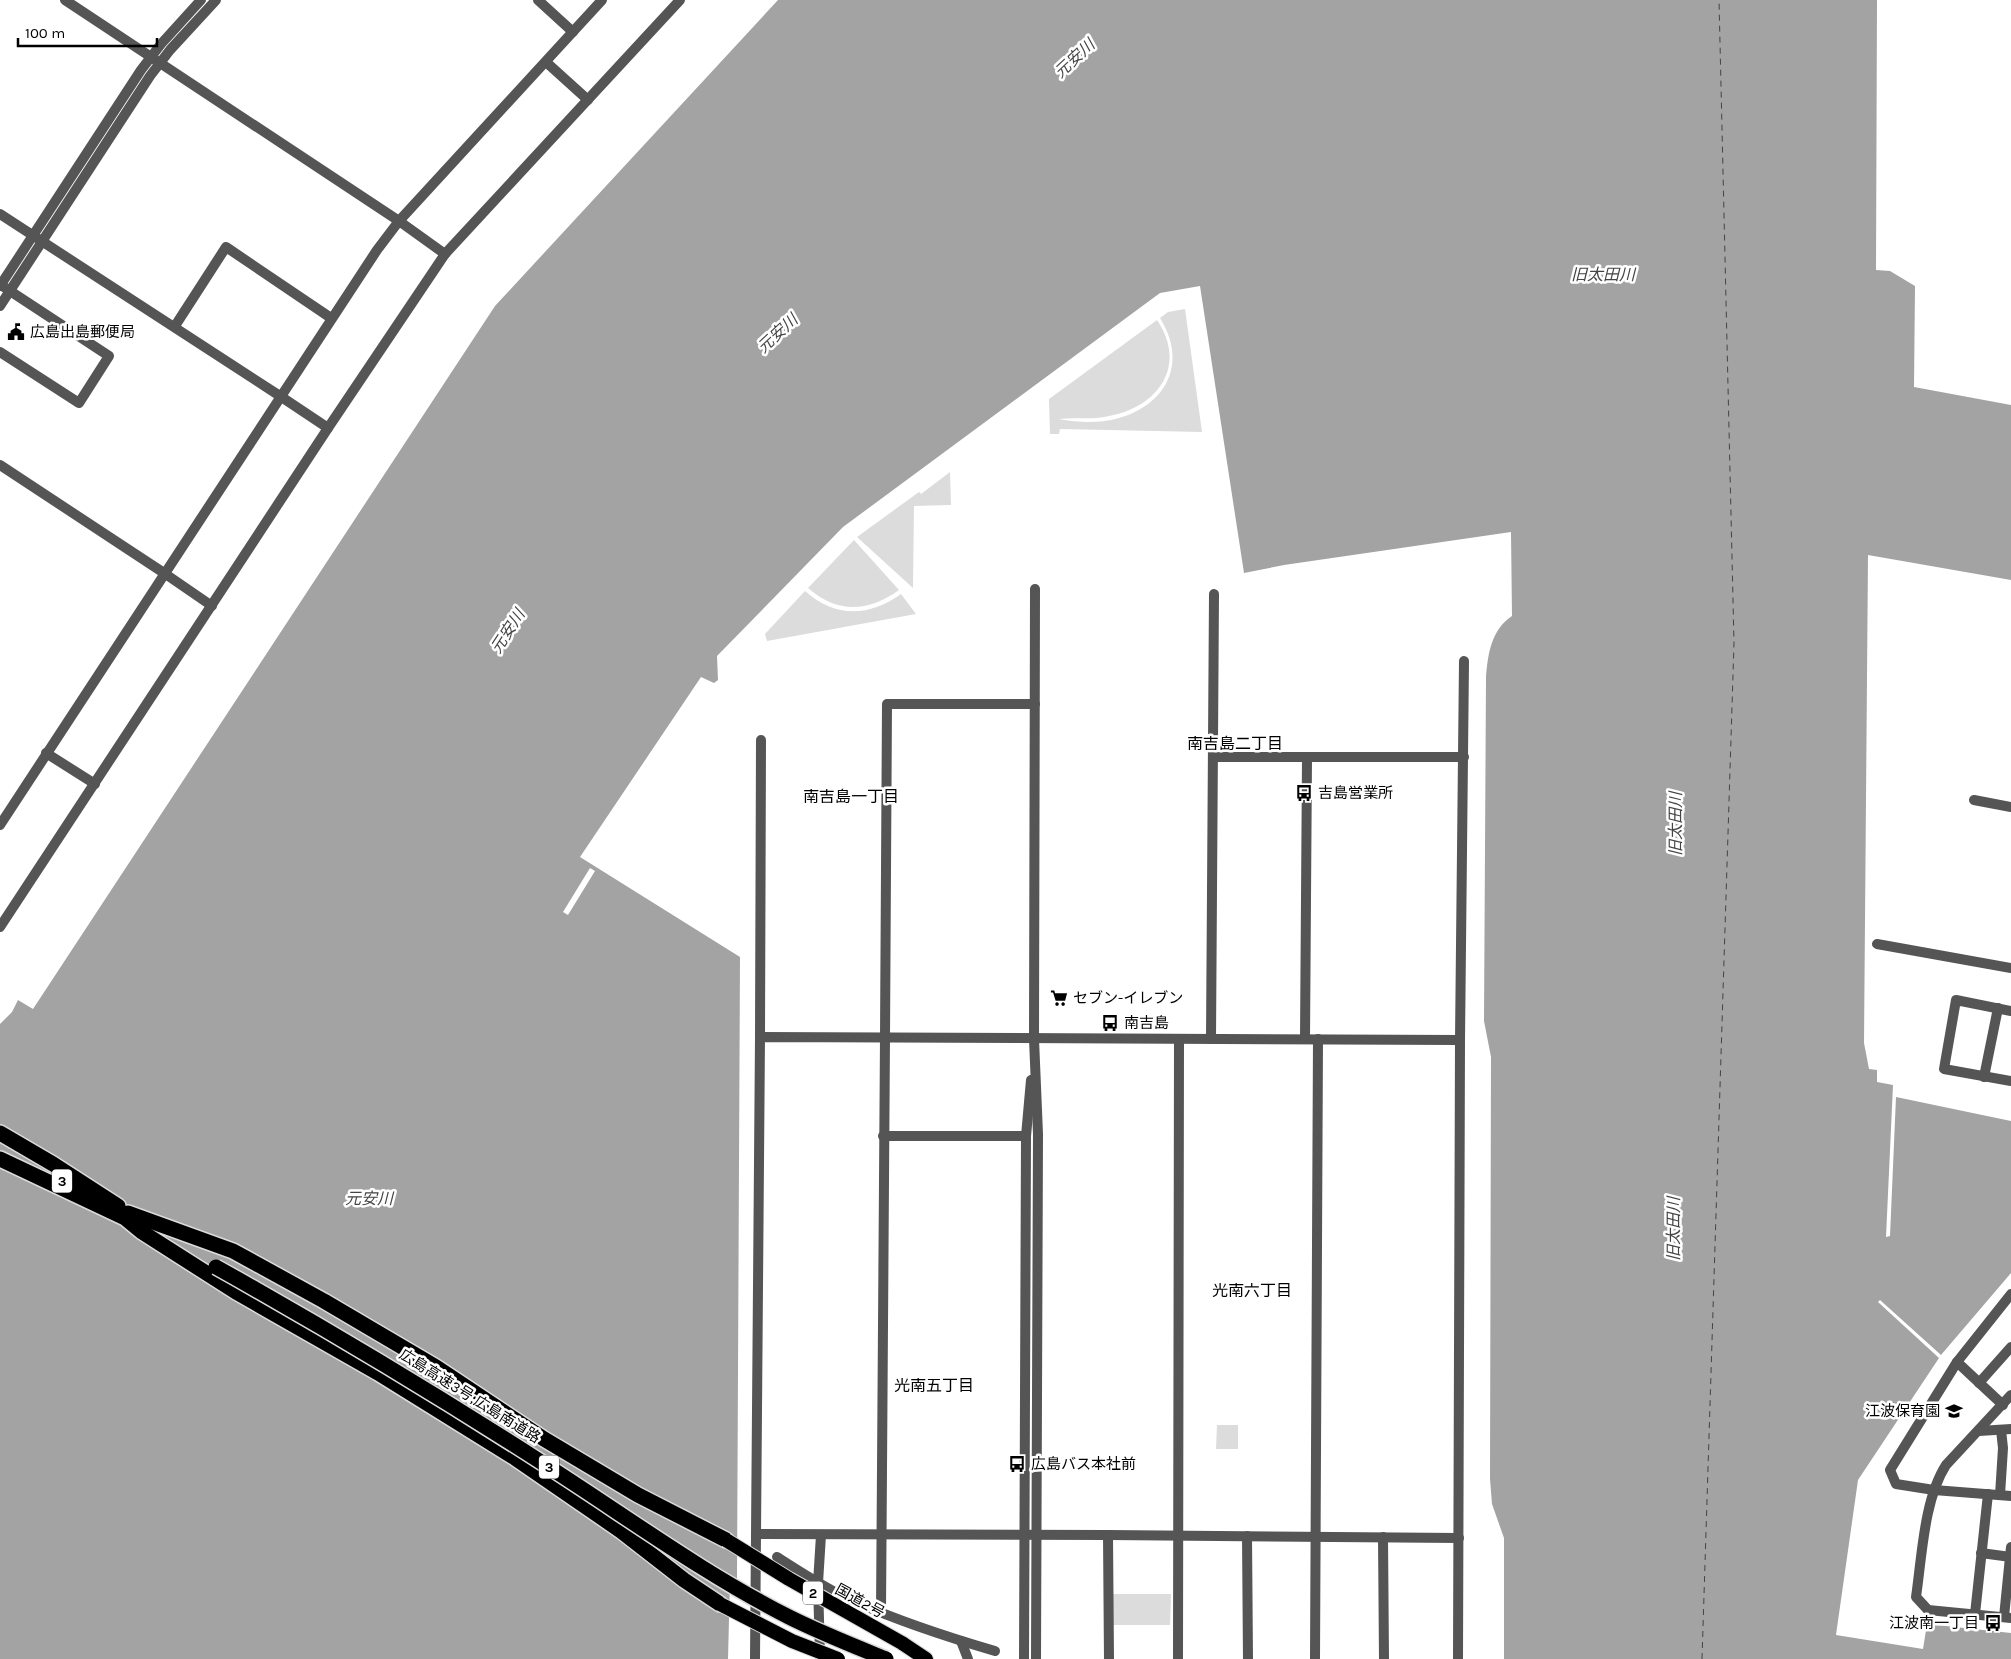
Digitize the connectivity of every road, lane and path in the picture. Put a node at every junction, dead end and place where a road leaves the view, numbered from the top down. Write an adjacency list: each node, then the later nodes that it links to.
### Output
1 (65, 0): 8 (street)
2 (201, 0): 8 (street)
3 (216, 0): 8 (street)
4 (538, 0): 7 (street)
5 (602, 0): 7 (street)
6 (680, 0): 10 (street)
7 (573, 32): 9 (street)
8 (155, 59): 12 (street); 13 (street); 14 (street)
9 (546, 62): 10 (street); 12 (street)
10 (588, 100): 15 (street)
11 (0, 214): 13 (street)
12 (399, 221): 15 (street); 19 (street)
13 (33, 235): 14 (street); 16 (street)
14 (42, 241): 17 (street); 20 (street)
15 (446, 254): 23 (street)
16 (0, 285): 17 (street)
17 (10, 291): 18 (street); 21 (street)
18 (0, 306)
19 (331, 318): 20 (street); 22 (street)
20 (175, 326): 22 (street)
21 (0, 352)
22 (280, 396): 23 (street); 25 (street)
23 (328, 428): 28 (street)
24 (0, 466): 25 (street)
25 (164, 573): 28 (street); 32 (street)
26 (1035, 589): 30 (street)
27 (1214, 594): 33 (street)
28 (212, 606): 36 (street)
29 (1464, 661): 34 (street)
30 (1035, 704): 46 (street); 47 (street)
31 (761, 740): 45 (street)
32 (46, 753): 36 (street); 39 (street)
33 (1213, 757): 35 (street); 49 (street)
34 (1464, 757): 35 (street); 52 (street)
35 (1307, 758): 50 (street)
36 (94, 784): 40 (street)
37 (1974, 800): 38 (street)
38 (2011, 807)
39 (0, 824)
40 (0, 928)
41 (1877, 944): 42 (street)
42 (2011, 968)
43 (1998, 1008): 44 (street); 53 (street); 53 (street)
44 (2011, 1011)
45 (760, 1037): 46 (street); 75 (street)
46 (885, 1038): 47 (street); 57 (street)
47 (1034, 1039): 48 (street); 58 (street); 79 (street)
48 (1180, 1039): 49 (street); 81 (street)
49 (1211, 1039): 50 (street)
50 (1305, 1039): 51 (street)
51 (1318, 1039): 52 (street); 83 (street)
52 (1460, 1040): 85 (street)
53 (1984, 1077): 54 (street)
54 (2011, 1082)
55 (0, 1128): 61 (highway)
56 (0, 1133): 61 (highway, 広島高速3号;広島南道路 / 3)
57 (883, 1136): 58 (street); 77 (street)
58 (1026, 1136): 78 (street)
59 (0, 1142): 62 (highway, 広島高速3号;広島南道路 / 3)
60 (0, 1160): 62 (highway)
61 (53, 1164): 62 (highway, 広島高速3号;広島南道路 / 3)
62 (127, 1216): 86 (highway); 91 (highway); 100 (highway, 広島高速3号;広島南道路 / 3, bridge)
63 (2011, 1294): 65 (street)
64 (2011, 1347): 66 (street)
65 (1957, 1362): 66 (street); 71 (street)
66 (1979, 1383): 68 (street)
67 (2011, 1395): 68 (street)
68 (2003, 1405): 70 (street)
69 (2006, 1430): 70 (street); 73 (street)
70 (1979, 1431): 71 (street)
71 (1934, 1490): 72 (street); 93 (street)
72 (1988, 1494): 73 (street); 87 (street)
73 (2000, 1495): 74 (street)
74 (2011, 1496)
75 (757, 1534): 76 (street); 97 (street)
76 (820, 1535): 77 (street); 90 (street)
77 (880, 1535): 78 (street); 92 (street)
78 (1024, 1535): 79 (street); 103 (street)
79 (1036, 1535): 80 (street); 104 (street)
80 (1108, 1535): 81 (street); 105 (street)
81 (1178, 1536): 82 (street); 106 (street)
82 (1247, 1536): 83 (street); 107 (street)
83 (1315, 1536): 84 (street); 108 (street)
84 (1383, 1537): 85 (street); 109 (street)
85 (1459, 1538): 110 (street)
86 (726, 1540): 101 (highway, 国道2号 / 2, bridge)
87 (1981, 1553): 88 (street); 93 (street)
88 (2011, 1553): 94 (street)
89 (776, 1557): 90 (street)
90 (818, 1583): 92 (street); 98 (street)
91 (720, 1604): 99 (highway, bridge)
92 (881, 1612): 95 (street)
93 (1974, 1614): 94 (street)
94 (2007, 1618)
95 (961, 1641): 96 (street); 102 (street)
96 (995, 1651)
97 (755, 1659)
98 (820, 1659)
99 (838, 1659)
100 (886, 1659)
101 (926, 1659)
102 (968, 1659)
103 (1024, 1659)
104 (1036, 1659)
105 (1109, 1659)
106 (1178, 1659)
107 (1248, 1659)
108 (1315, 1659)
109 (1384, 1659)
110 (1458, 1659)

